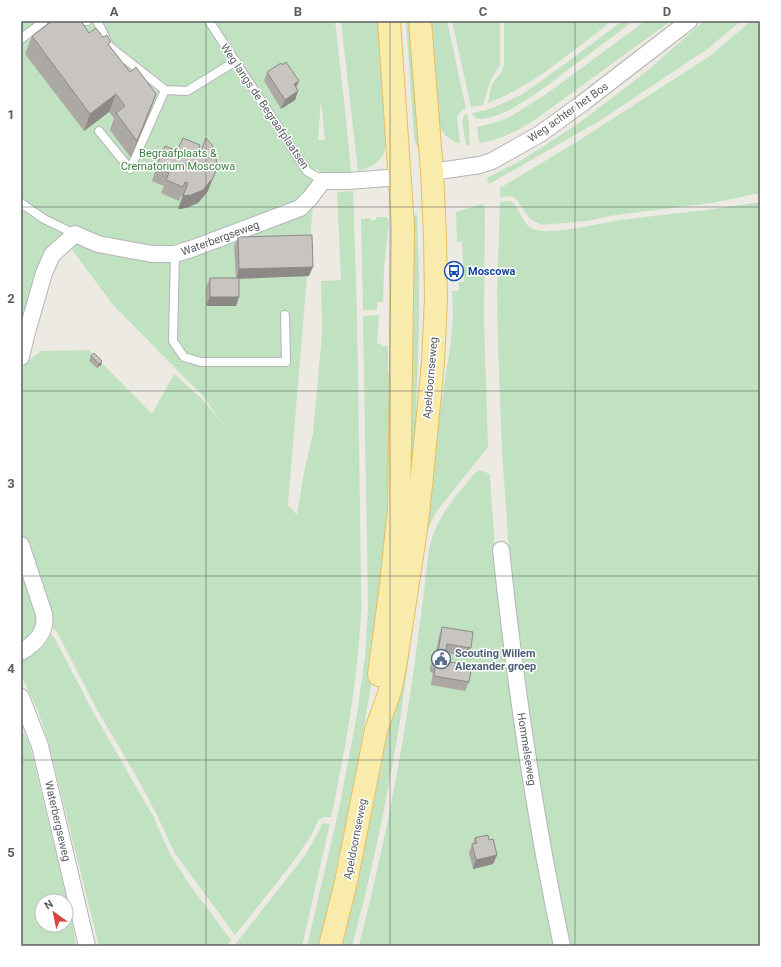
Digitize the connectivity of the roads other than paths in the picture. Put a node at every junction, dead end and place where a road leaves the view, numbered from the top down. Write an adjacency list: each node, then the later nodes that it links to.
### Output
1 (44, 21): 9 (lane)
2 (78, 21): 3 (lane)
3 (87, 21)
4 (96, 21): 11 (lane)
5 (209, 21): 10 (lane, Weg langs de Begraafplaatsen)
6 (389, 21): 14 (main road, Apeldoornseweg)
7 (420, 21): 13 (main road, Apeldoornseweg)
8 (689, 21): 13 (street, Weg achter het Bos)
9 (21, 39)
10 (236, 61): 11 (lane); 15 (lane, Weg langs de Begraafplaatsen)
11 (165, 90): 12 (lane)
12 (99, 131)
13 (432, 172): 14 (main road); 25 (main road, Apeldoornseweg)
14 (400, 177): 15 (street); 25 (main road, Apeldoornseweg)
15 (323, 181): 18 (street, Waterbergseweg)
16 (21, 203): 17 (lane)
17 (75, 234): 18 (street, Waterbergseweg); 20 (street)
18 (175, 254): 19 (lane)
19 (285, 315)
20 (21, 357)
21 (21, 545): 23 (street)
22 (502, 550): 28 (street, Hommelseweg)
23 (21, 652)
24 (22, 704): 26 (street, Waterbergseweg)
25 (376, 730): 27 (main road, Apeldoornseweg)
26 (87, 946)
27 (330, 946)
28 (562, 946)

